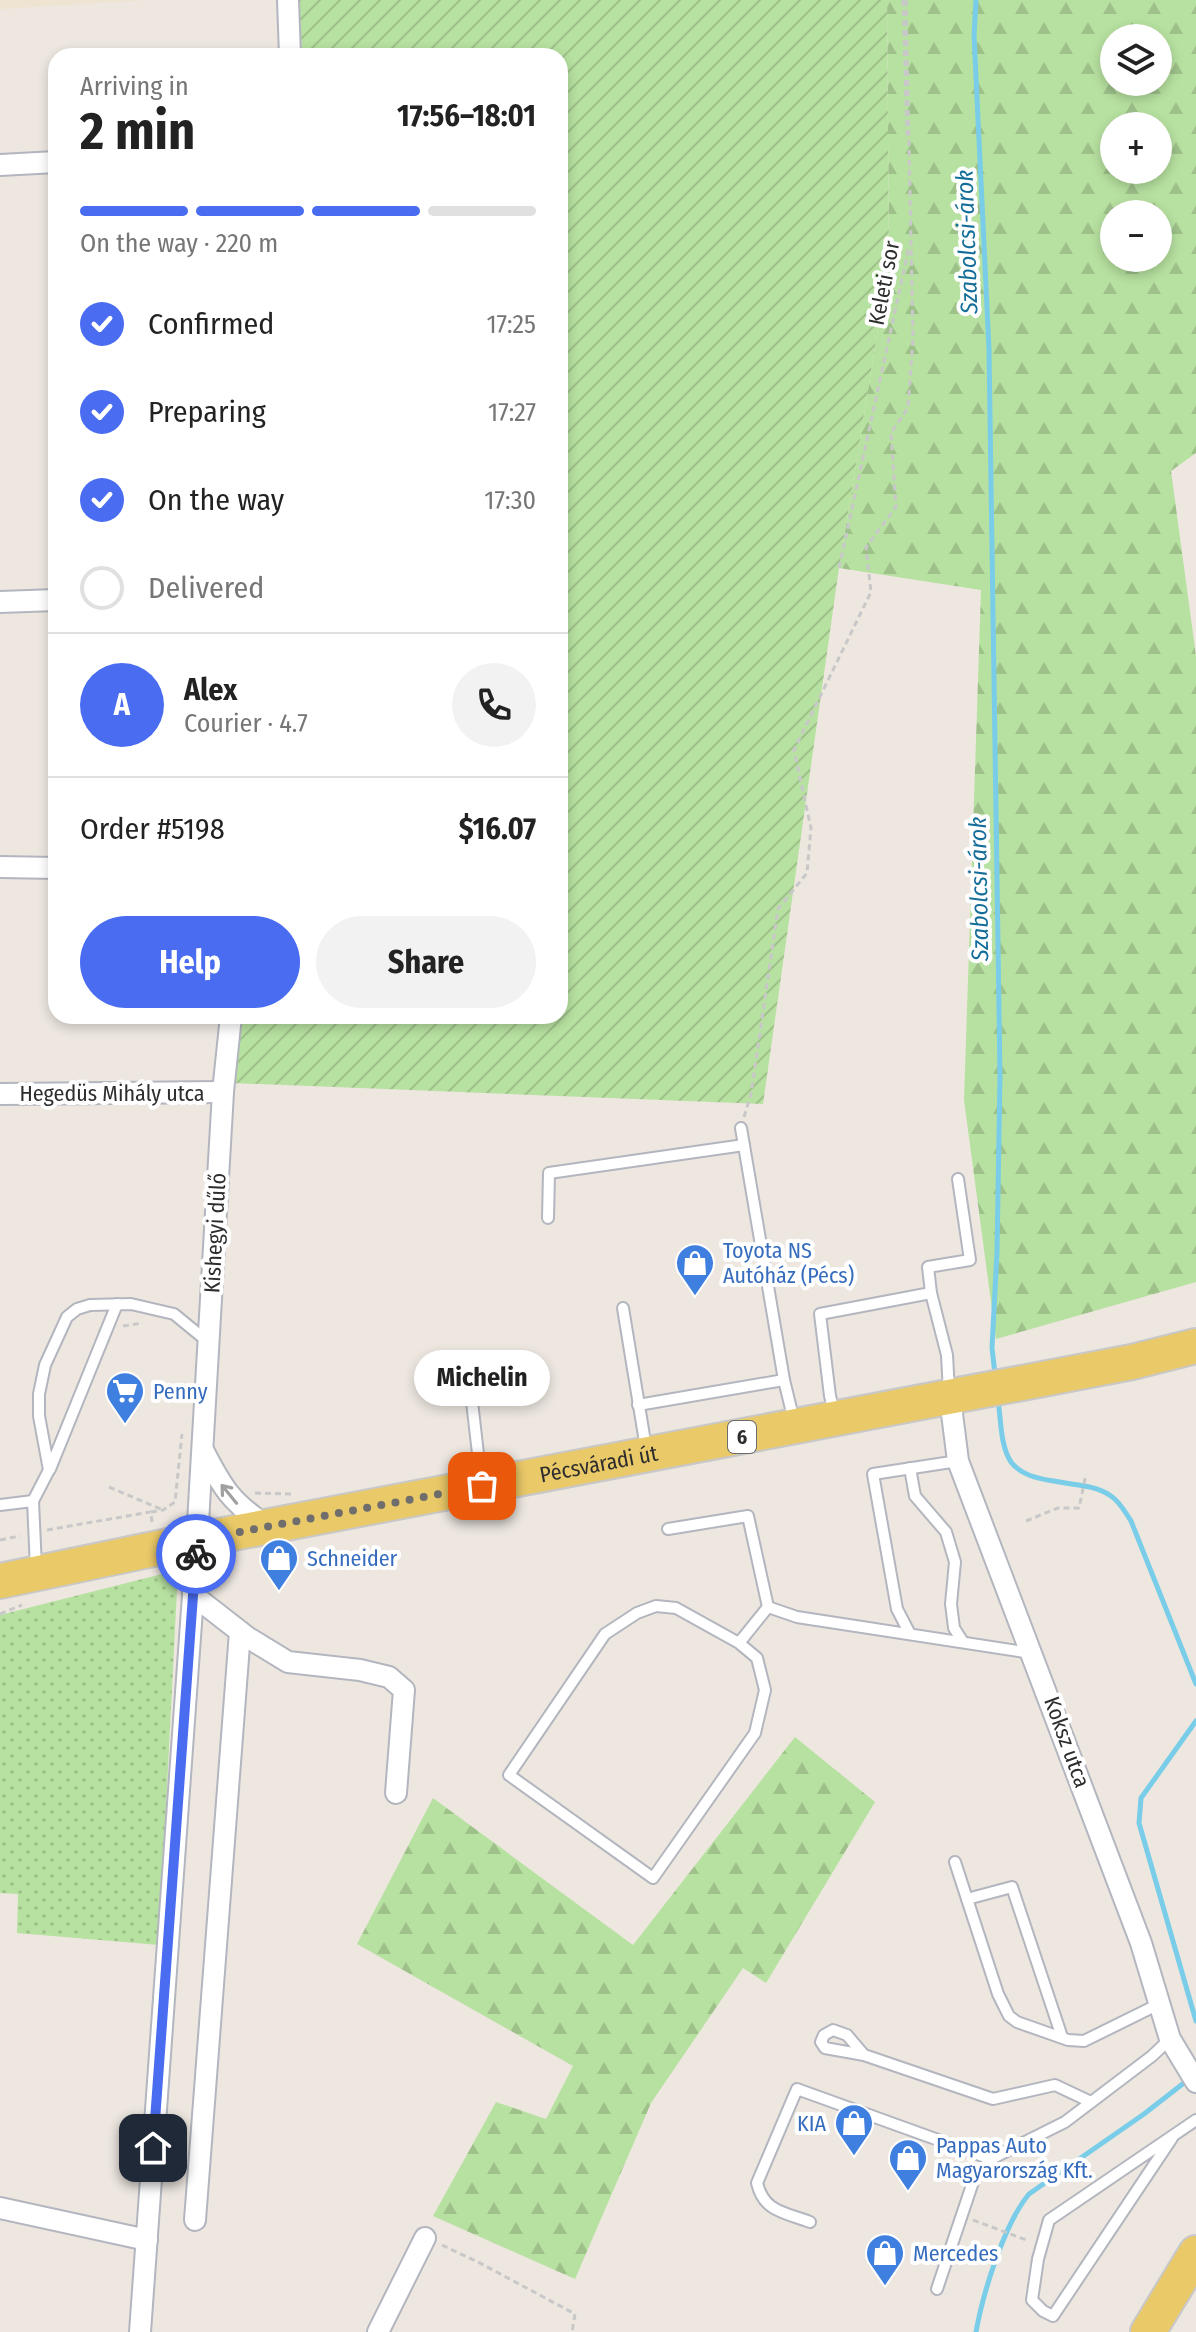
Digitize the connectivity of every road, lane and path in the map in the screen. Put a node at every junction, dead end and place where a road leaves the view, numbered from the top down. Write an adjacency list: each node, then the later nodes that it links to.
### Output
1 (288, 0): 3 (street)
2 (904, 0): 6 (path, Keleti sor); 14 (path)
3 (290, 48)
4 (48, 162): 5 (street)
5 (0, 165)
6 (839, 568)
7 (48, 600): 8 (street)
8 (0, 602)
9 (0, 867): 10 (street)
10 (48, 868)
11 (230, 1024): 12 (street, Kishegyi dűlő)
12 (223, 1092): 13 (street, Hegedüs Mihály utca); 23 (street, Kishegyi dűlő)
13 (0, 1094)
14 (741, 1128): 15 (lane)
15 (744, 1145): 17 (lane); 26 (lane)
16 (958, 1179): 18 (lane)
17 (548, 1218)
18 (931, 1293): 27 (lane); 29 (lane)
19 (117, 1304): 22 (lane); 23 (lane); 36 (lane)
20 (623, 1308): 28 (lane)
21 (152, 1322): 22 (path)
22 (105, 1334): 36 (lane)
23 (208, 1343): 32 (street, Kishegyi dűlő)
24 (1196, 1346): 27 (main road, Pécsváradi út / 6)
25 (467, 1358): 38 (lane)
26 (784, 1380): 28 (lane); 30 (lane)
27 (950, 1398): 29 (main road, Pécsváradi út / 6); 34 (street, Koksz utca)
28 (638, 1405): 33 (lane)
29 (837, 1419): 30 (main road, Pécsváradi út / 6)
30 (795, 1427): 33 (main road, Pécsváradi út / 6)
31 (182, 1432): 42 (path)
32 (203, 1450): 45 (street, one-way to 32); 49 (street, Kishegyi dűlő)
33 (647, 1455): 38 (main road, Pécsváradi út / 6)
34 (958, 1461): 35 (lane); 60 (street, Koksz utca)
35 (910, 1468): 57 (lane); 58 (lane)
36 (49, 1470): 40 (lane)
37 (1086, 1477): 44 (path)
38 (482, 1486): 45 (main road, Pécsváradi út / 6)
39 (109, 1487): 42 (path)
40 (33, 1501): 41 (lane); 47 (lane)
41 (0, 1505)
42 (163, 1510): 43 (path)
43 (151, 1512): 47 (path); 50 (path)
44 (1026, 1521)
45 (268, 1527): 49 (main road, Pécsváradi út / 6)
46 (668, 1529): 54 (lane)
47 (35, 1533): 48 (path); 52 (lane)
48 (0, 1540)
49 (197, 1540): 50 (main road, Pécsváradi út / 6); 53 (street, Kishegyi dűlő)
50 (155, 1548): 52 (main road, Pécsváradi út / 6)
51 (0, 1581): 52 (main road, Pécsváradi út / 6)
52 (31, 1587): 55 (path)
53 (193, 1595): 56 (street); 79 (street, Kishegyi dűlő)
54 (768, 1607): 57 (lane); 59 (lane)
55 (0, 1614)
56 (240, 1632): 61 (street); 75 (street)
57 (910, 1634): 58 (lane)
58 (963, 1642): 60 (lane)
59 (739, 1643): 59 (lane)
60 (1033, 1653): 64 (street, Koksz utca)
61 (396, 1793)
62 (955, 1862): 63 (lane)
63 (967, 1899): 65 (lane); 65 (lane)
64 (1159, 2004): 65 (lane); 66 (street, Koksz utca)
65 (1062, 2037)
66 (1170, 2039): 68 (street, Koksz utca); 69 (lane)
67 (864, 2055): 69 (lane)
68 (1192, 2076)
69 (1091, 2102): 72 (lane)
70 (1196, 2120): 71 (lane)
71 (1172, 2138): 71 (lane)
72 (991, 2159): 74 (lane); 76 (lane)
73 (0, 2208): 79 (street)
74 (962, 2216): 77 (path); 81 (lane)
75 (195, 2220)
76 (810, 2222)
77 (1014, 2235)
78 (425, 2238): 83 (street); 84 (path)
79 (147, 2240): 82 (street, Kishegyi dűlő)
80 (1196, 2253): 85 (main road)
81 (937, 2289)
82 (140, 2332)
83 (378, 2332)
84 (572, 2332)
85 (1148, 2332)

